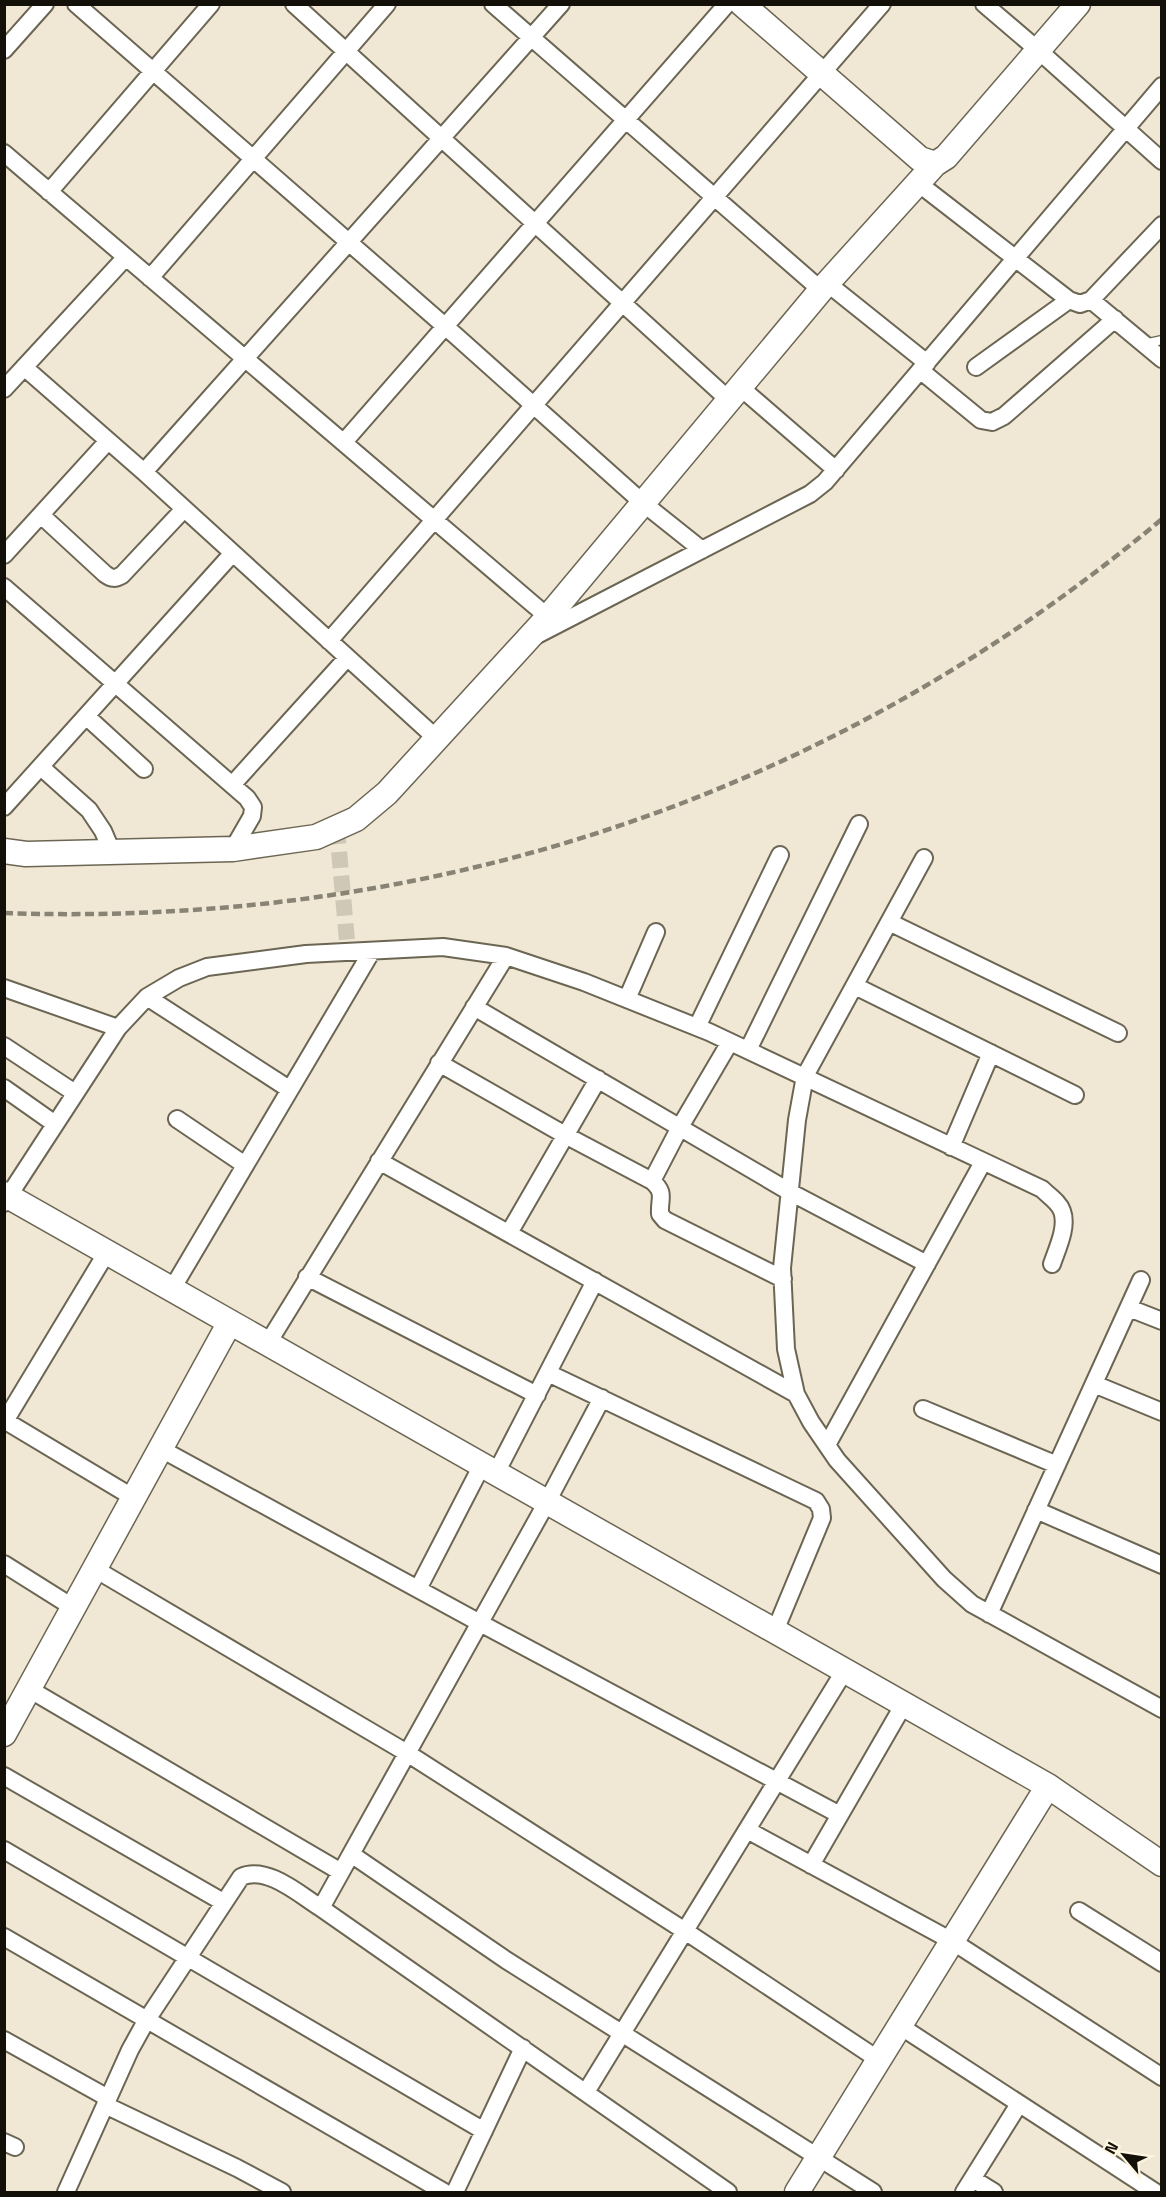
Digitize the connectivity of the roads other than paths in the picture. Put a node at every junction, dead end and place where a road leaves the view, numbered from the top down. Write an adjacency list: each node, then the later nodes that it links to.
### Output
1 (45, 4): 14 (street)
2 (76, 4): 17 (street)
3 (211, 4): 17 (street)
4 (294, 4): 15 (street)
5 (387, 4): 15 (street)
6 (493, 4): 13 (street)
7 (561, 4): 13 (street)
8 (728, 4): 20 (street)
9 (742, 4): 18 (street)
10 (882, 4): 18 (street)
11 (984, 4): 16 (street)
12 (1078, 4): 16 (street)
13 (531, 38): 20 (street); 22 (street)
14 (4, 50)
15 (346, 50): 22 (street); 24 (street)
16 (1038, 50): 21 (street); 26 (street)
17 (153, 73): 24 (street); 28 (street)
18 (822, 74): 26 (street); 29 (street)
19 (1161, 86): 21 (street)
20 (626, 120): 29 (street); 30 (street)
21 (1124, 128): 25 (street); 34 (street)
22 (442, 138): 30 (street); 32 (street)
23 (4, 153): 28 (street)
24 (253, 159): 32 (street); 35 (street)
25 (1161, 161)
26 (935, 164): 27 (street)
27 (918, 183): 34 (street); 36 (street)
28 (49, 192): 33 (street)
29 (714, 197): 36 (street); 39 (street)
30 (535, 223): 39 (street); 41 (street)
31 (1161, 225): 38 (street)
32 (349, 242): 41 (street); 44 (street)
33 (125, 258): 35 (street); 47 (street)
34 (1014, 258): 37 (street); 46 (street)
35 (150, 278): 44 (street)
36 (824, 286): 46 (street); 50 (street)
37 (1069, 300): 38 (street); 48 (street)
38 (1091, 300): 40 (street)
39 (622, 303): 50 (street); 51 (street)
40 (1115, 319): 43 (street); 46 (street)
41 (446, 327): 51 (street); 53 (street)
42 (1161, 340): 43 (lane)
43 (1144, 344): 45 (street)
44 (245, 359): 53 (street); 55 (street)
45 (1161, 359)
46 (923, 366): 54 (street)
47 (24, 367): 49 (street); 52 (street)
48 (976, 367)
49 (4, 389)
50 (734, 394): 54 (street); 56 (street)
51 (534, 405): 56 (street); 59 (street)
52 (108, 441): 55 (street); 58 (street)
53 (344, 442): 59 (street)
54 (836, 470): 60 (street)
55 (144, 472): 57 (street)
56 (643, 503): 60 (street); 64 (street)
57 (184, 509): 58 (street); 61 (street)
58 (40, 515): 62 (street)
59 (434, 520): 64 (street); 65 (street)
60 (702, 550): 66 (street)
61 (232, 554): 65 (street); 68 (street)
62 (4, 555)
63 (4, 587): 68 (street)
64 (548, 617): 66 (street)
65 (329, 641): 67 (street)
66 (526, 641): 70 (street)
67 (347, 658): 70 (street); 73 (street)
68 (116, 683): 69 (street); 73 (street)
69 (86, 716): 71 (street); 72 (street)
70 (436, 738): 76 (street)
71 (40, 767): 74 (street); 78 (street)
72 (144, 769)
73 (232, 784): 76 (street)
74 (5, 804)
75 (859, 824): 95 (street)
76 (233, 849): 78 (street)
77 (4, 851): 78 (street)
78 (112, 852)
79 (780, 855): 90 (street)
80 (924, 858): 81 (street)
81 (889, 922): 85 (street); 92 (street)
82 (656, 932): 88 (street)
83 (372, 951): 84 (street); 87 (street); 101 (street)
84 (506, 956): 88 (street); 89 (street)
85 (855, 986): 96 (street); 98 (street)
86 (4, 988): 91 (street)
87 (147, 997): 91 (street); 101 (street)
88 (627, 999): 90 (street)
89 (474, 1007): 97 (street); 99 (street)
90 (697, 1027): 93 (street)
91 (118, 1028): 102 (street)
92 (1118, 1033)
93 (730, 1042): 95 (street); 106 (street)
94 (4, 1046): 102 (street)
95 (748, 1050): 98 (street)
96 (991, 1053): 103 (street); 108 (street)
97 (440, 1063): 107 (street); 109 (street)
98 (805, 1076): 108 (street); 113 (street)
99 (598, 1079): 106 (street); 107 (street)
100 (4, 1088): 105 (street)
101 (289, 1089): 111 (street)
102 (75, 1093): 105 (street)
103 (1075, 1095)
104 (177, 1119): 111 (street)
105 (55, 1124): 114 (street)
106 (680, 1127): 112 (street); 113 (street)
107 (565, 1135): 112 (street); 115 (street)
108 (951, 1147): 110 (street)
109 (379, 1161): 115 (street); 119 (street)
110 (983, 1162): 117 (street); 118 (street)
111 (245, 1165): 123 (street)
112 (652, 1181): 120 (street)
113 (790, 1192): 117 (street); 120 (street)
114 (6, 1198): 116 (street)
115 (509, 1233): 122 (street)
116 (107, 1252): 123 (street); 135 (street)
117 (927, 1264): 136 (street)
118 (1052, 1264)
119 (308, 1276): 127 (street); 131 (street)
120 (783, 1279): 130 (street)
121 (1142, 1280): 124 (street)
122 (595, 1281): 128 (street); 130 (street)
123 (172, 1289): 126 (street)
124 (1129, 1308): 125 (street); 129 (street)
125 (1161, 1321)
126 (230, 1322): 127 (street); 137 (street)
127 (268, 1343): 139 (street)
128 (548, 1373): 131 (street); 132 (street)
129 (1094, 1384): 134 (street); 138 (street)
130 (796, 1394): 136 (street)
131 (537, 1395): 139 (street)
132 (602, 1398): 141 (street); 150 (street)
133 (923, 1409): 138 (street)
134 (1161, 1412)
135 (5, 1420): 140 (street)
136 (827, 1445): 148 (street)
137 (161, 1449): 140 (street); 146 (street)
138 (1057, 1465): 142 (street)
139 (489, 1469): 141 (street); 146 (street)
140 (134, 1498): 145 (street)
141 (547, 1502): 149 (street); 150 (street)
142 (1036, 1510): 144 (street); 148 (street)
143 (4, 1564): 147 (street)
144 (1161, 1565)
145 (95, 1569): 147 (street); 156 (street)
146 (418, 1589): 149 (street)
147 (74, 1608): 152 (street)
148 (989, 1614): 154 (street)
149 (480, 1623): 156 (street); 158 (street)
150 (775, 1631): 151 (street)
151 (845, 1670): 153 (street); 158 (street)
152 (29, 1689): 155 (street); 166 (street)
153 (904, 1704): 159 (street); 160 (street)
154 (1161, 1709)
155 (4, 1734)
156 (407, 1753): 163 (street); 170 (street)
157 (4, 1776): 167 (street)
158 (776, 1782): 160 (street); 161 (street)
159 (1048, 1786): 164 (street); 172 (street)
160 (840, 1815): 165 (street)
161 (747, 1830): 165 (street); 170 (street)
162 (4, 1850): 173 (street)
163 (351, 1854): 166 (street); 177 (street)
164 (1161, 1864)
165 (811, 1865): 172 (street)
166 (341, 1872): 168 (street)
167 (223, 1902): 168 (street); 173 (street)
168 (321, 1908): 179 (street)
169 (1079, 1911): 174 (street)
170 (685, 1931): 177 (street); 180 (street)
171 (4, 1937): 175 (street)
172 (952, 1941): 176 (street); 181 (street)
173 (187, 1956): 175 (street); 185 (street)
174 (1161, 1963)
175 (146, 2021): 183 (street); 191 (street)
176 (900, 2026): 180 (street); 184 (street)
177 (622, 2033): 182 (street); 186 (street)
178 (4, 2040): 183 (street)
179 (523, 2048): 182 (street); 185 (street)
180 (879, 2060): 186 (street)
181 (1161, 2078)
182 (586, 2092): 193 (street)
183 (107, 2101): 189 (street); 190 (street)
184 (1019, 2104): 187 (street); 188 (street)
185 (484, 2131): 192 (street)
186 (819, 2158): 194 (street); 195 (street)
187 (968, 2186): 196 (street)
188 (1153, 2192)
189 (66, 2193)
190 (282, 2193)
191 (444, 2193)
192 (455, 2193)
193 (728, 2193)
194 (797, 2193)
195 (873, 2193)
196 (994, 2193)

